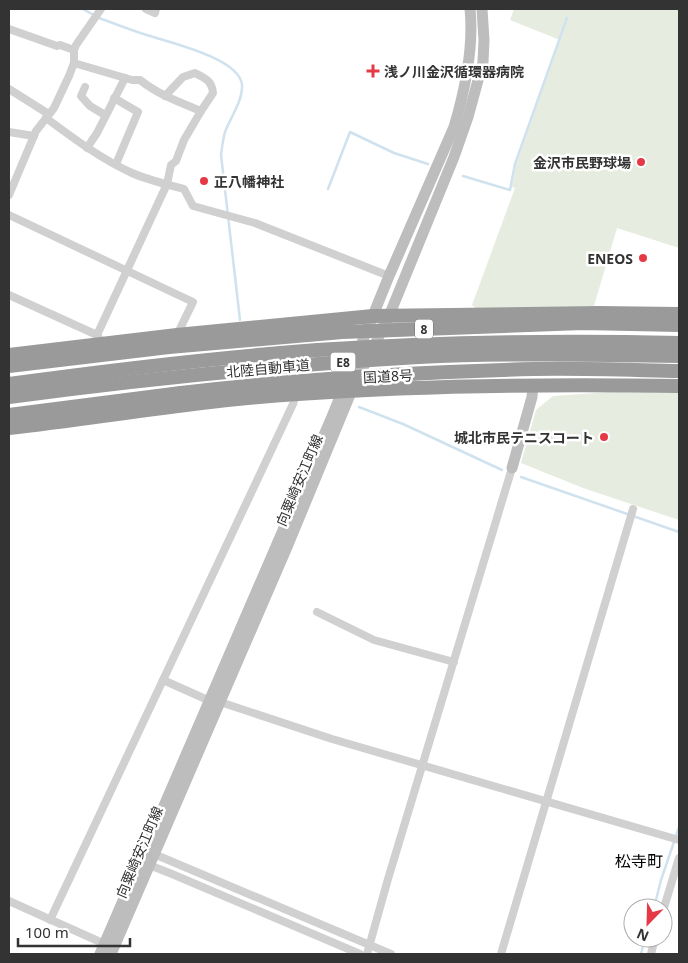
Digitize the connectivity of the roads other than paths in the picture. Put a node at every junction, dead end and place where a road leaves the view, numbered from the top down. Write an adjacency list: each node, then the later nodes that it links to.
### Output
1 (146, 9): 2 (street)
2 (156, 9)
3 (470, 9): 25 (main road, 向粟崎安江町線)
4 (482, 9): 29 (main road, 向粟崎安江町線)
5 (99, 13): 7 (street)
6 (9, 29): 7 (street)
7 (74, 50): 8 (street)
8 (74, 63): 9 (street); 16 (street)
9 (125, 78): 12 (street); 13 (street)
10 (85, 87): 15 (street)
11 (9, 89): 16 (street)
12 (165, 96): 14 (street); 14 (street)
13 (114, 98): 15 (street); 20 (street)
14 (201, 110): 21 (street)
15 (105, 114): 19 (street)
16 (46, 118): 18 (street); 19 (street)
17 (9, 132): 18 (street)
18 (34, 136): 22 (street)
19 (87, 148): 20 (street)
20 (116, 164): 21 (street)
21 (167, 184): 24 (street); 25 (street)
22 (9, 195)
23 (9, 215): 24 (street)
24 (127, 270): 31 (street); 32 (street)
25 (389, 276): 28 (main road, 向粟崎安江町線)
26 (9, 295): 32 (street)
27 (679, 314): 29 (highway)
28 (374, 316): 29 (highway); 31 (highway); 41 (main road, 向粟崎安江町線)
29 (389, 316): 41 (main road, 向粟崎安江町線)
30 (679, 325): 36 (highway, 8, bridge)
31 (177, 335): 32 (highway)
32 (100, 339): 34 (highway)
33 (679, 342): 38 (highway, 北陸自動車道 / E8, bridge)
34 (9, 355)
35 (679, 356): 43 (highway, 北陸自動車道 / E8, bridge)
36 (9, 366)
37 (679, 371): 44 (highway, 国道8号, bridge)
38 (9, 382)
39 (533, 385): 40 (highway); 41 (highway); 46 (main road)
40 (679, 386)
41 (347, 391): 42 (highway); 51 (main road, 向粟崎安江町線)
42 (296, 394): 45 (highway); 50 (street)
43 (9, 398)
44 (9, 415)
45 (9, 428)
46 (512, 468): 49 (street)
47 (632, 513): 53 (street)
48 (317, 612): 49 (street)
49 (454, 662): 52 (street)
50 (163, 680): 51 (street); 59 (street)
51 (215, 702): 52 (street); 55 (main road, 向粟崎安江町線)
52 (423, 766): 53 (street); 60 (street)
53 (546, 802): 54 (street); 65 (street)
54 (676, 839)
55 (149, 858): 60 (street); 61 (main road, 向粟崎安江町線); 62 (street)
56 (679, 858): 57 (street)
57 (667, 898)
58 (9, 901): 59 (street)
59 (50, 920): 61 (street)
60 (370, 946): 63 (street); 64 (street)
61 (107, 950)
62 (360, 954)
63 (368, 954)
64 (391, 954)
65 (501, 954)

